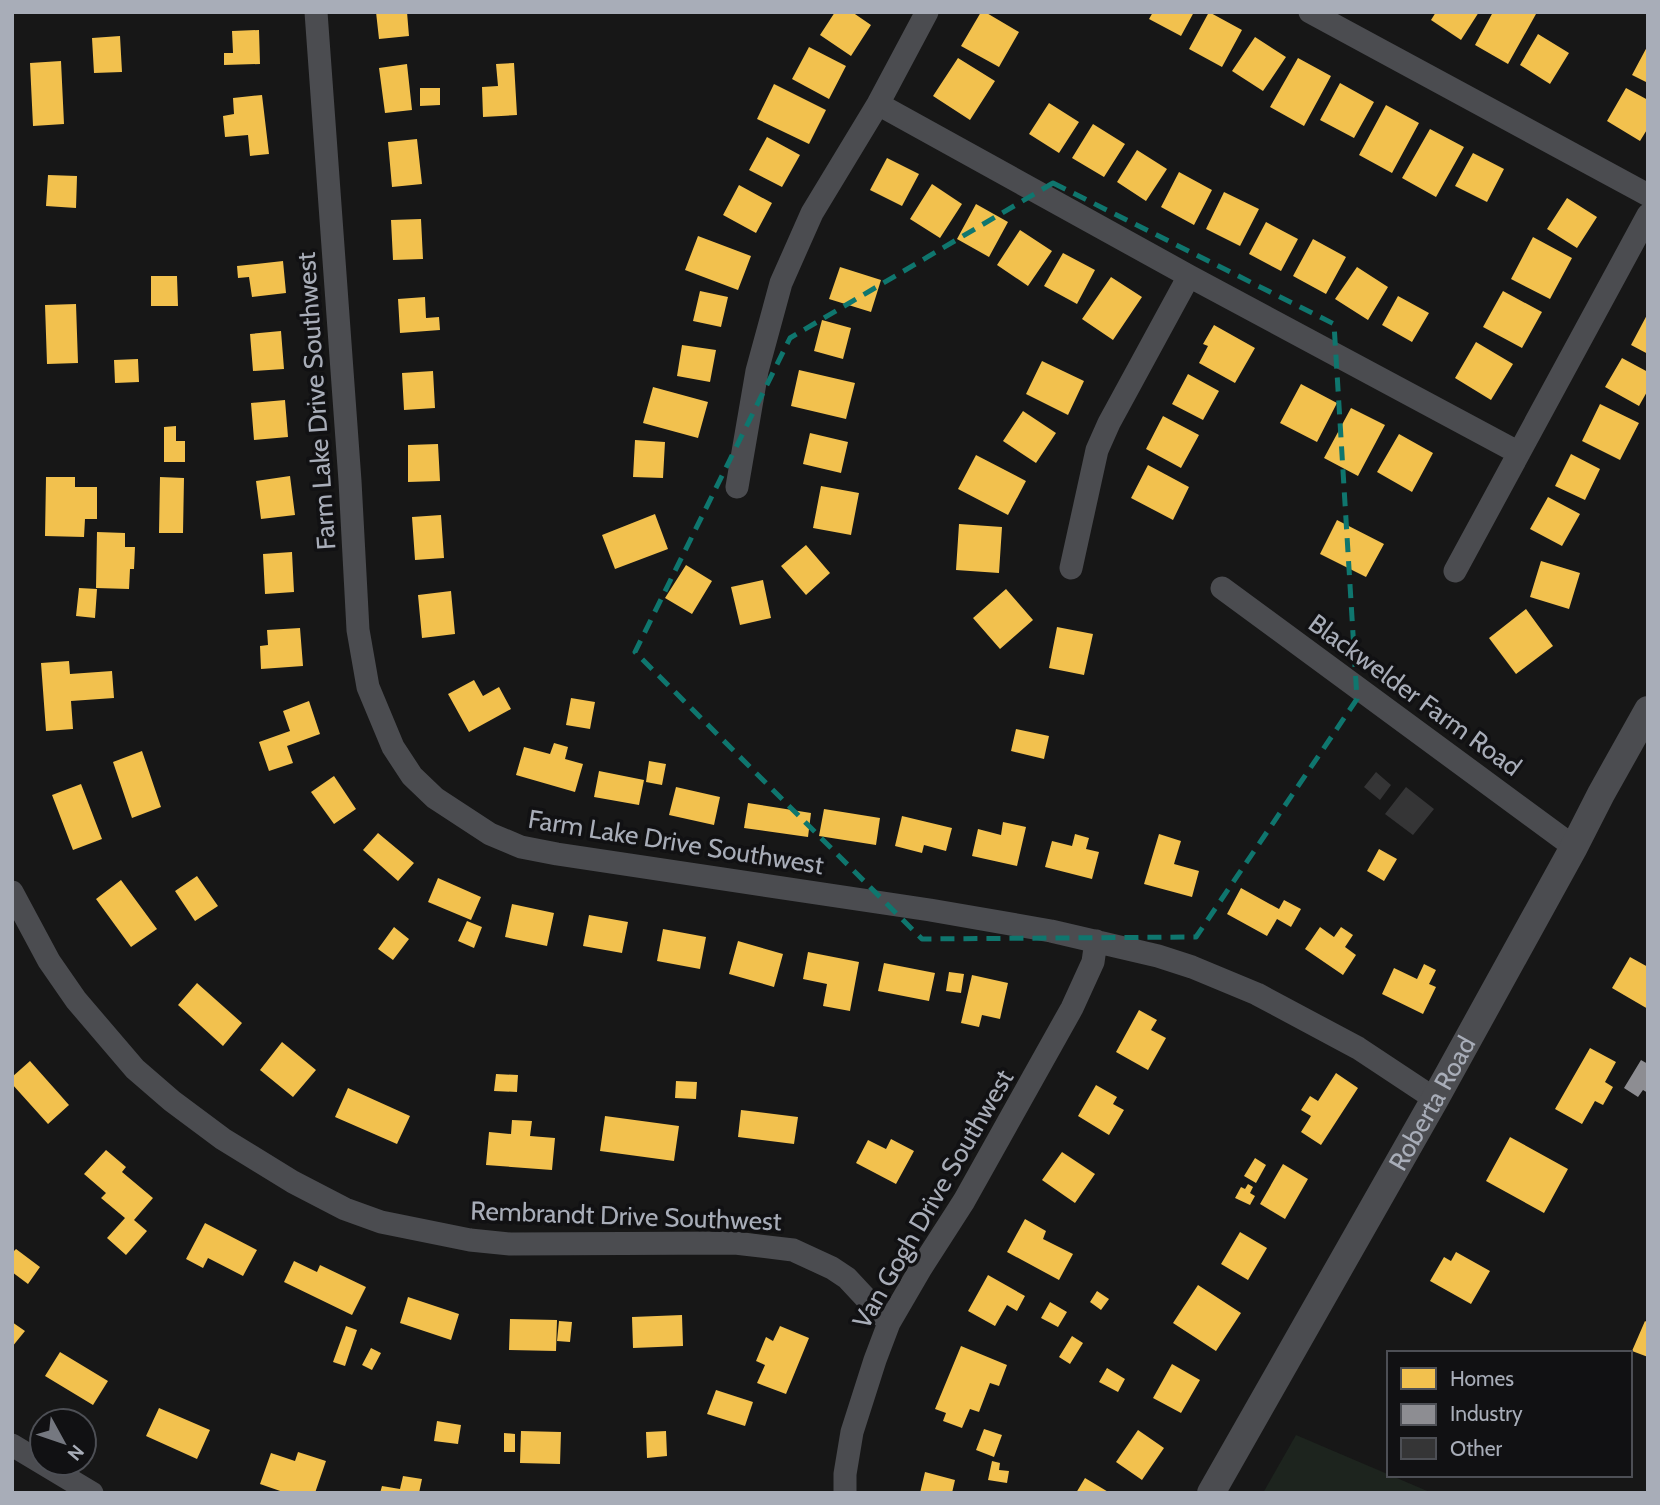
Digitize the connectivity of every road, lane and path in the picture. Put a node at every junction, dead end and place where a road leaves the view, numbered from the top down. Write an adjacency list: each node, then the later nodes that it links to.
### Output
1 (316, 12): 16 (street, Farm Lake Drive Southwest)
2 (927, 12): 4 (street)
3 (1310, 12): 5 (street)
4 (877, 104): 7 (street); 9 (street)
5 (1648, 195)
6 (1648, 215): 8 (street)
7 (1189, 276): 8 (street); 10 (street)
8 (1519, 453): 11 (street)
9 (737, 487)
10 (1071, 568)
11 (1455, 571)
12 (1222, 588): 14 (street, Blackwelder Farm Road)
13 (1648, 710): 14 (street, Roberta Road)
14 (1574, 847): 17 (street, Roberta Road)
15 (12, 892): 18 (street, Rembrandt Drive Southwest)
16 (1096, 942): 17 (street, Farm Lake Drive Southwest); 18 (street, Van Gogh Drive Southwest)
17 (1435, 1099): 22 (street, Roberta Road)
18 (889, 1323): 21 (street, Van Gogh Drive Southwest)
19 (12, 1445): 20 (street)
20 (92, 1493)
21 (845, 1493)
22 (1212, 1493)

